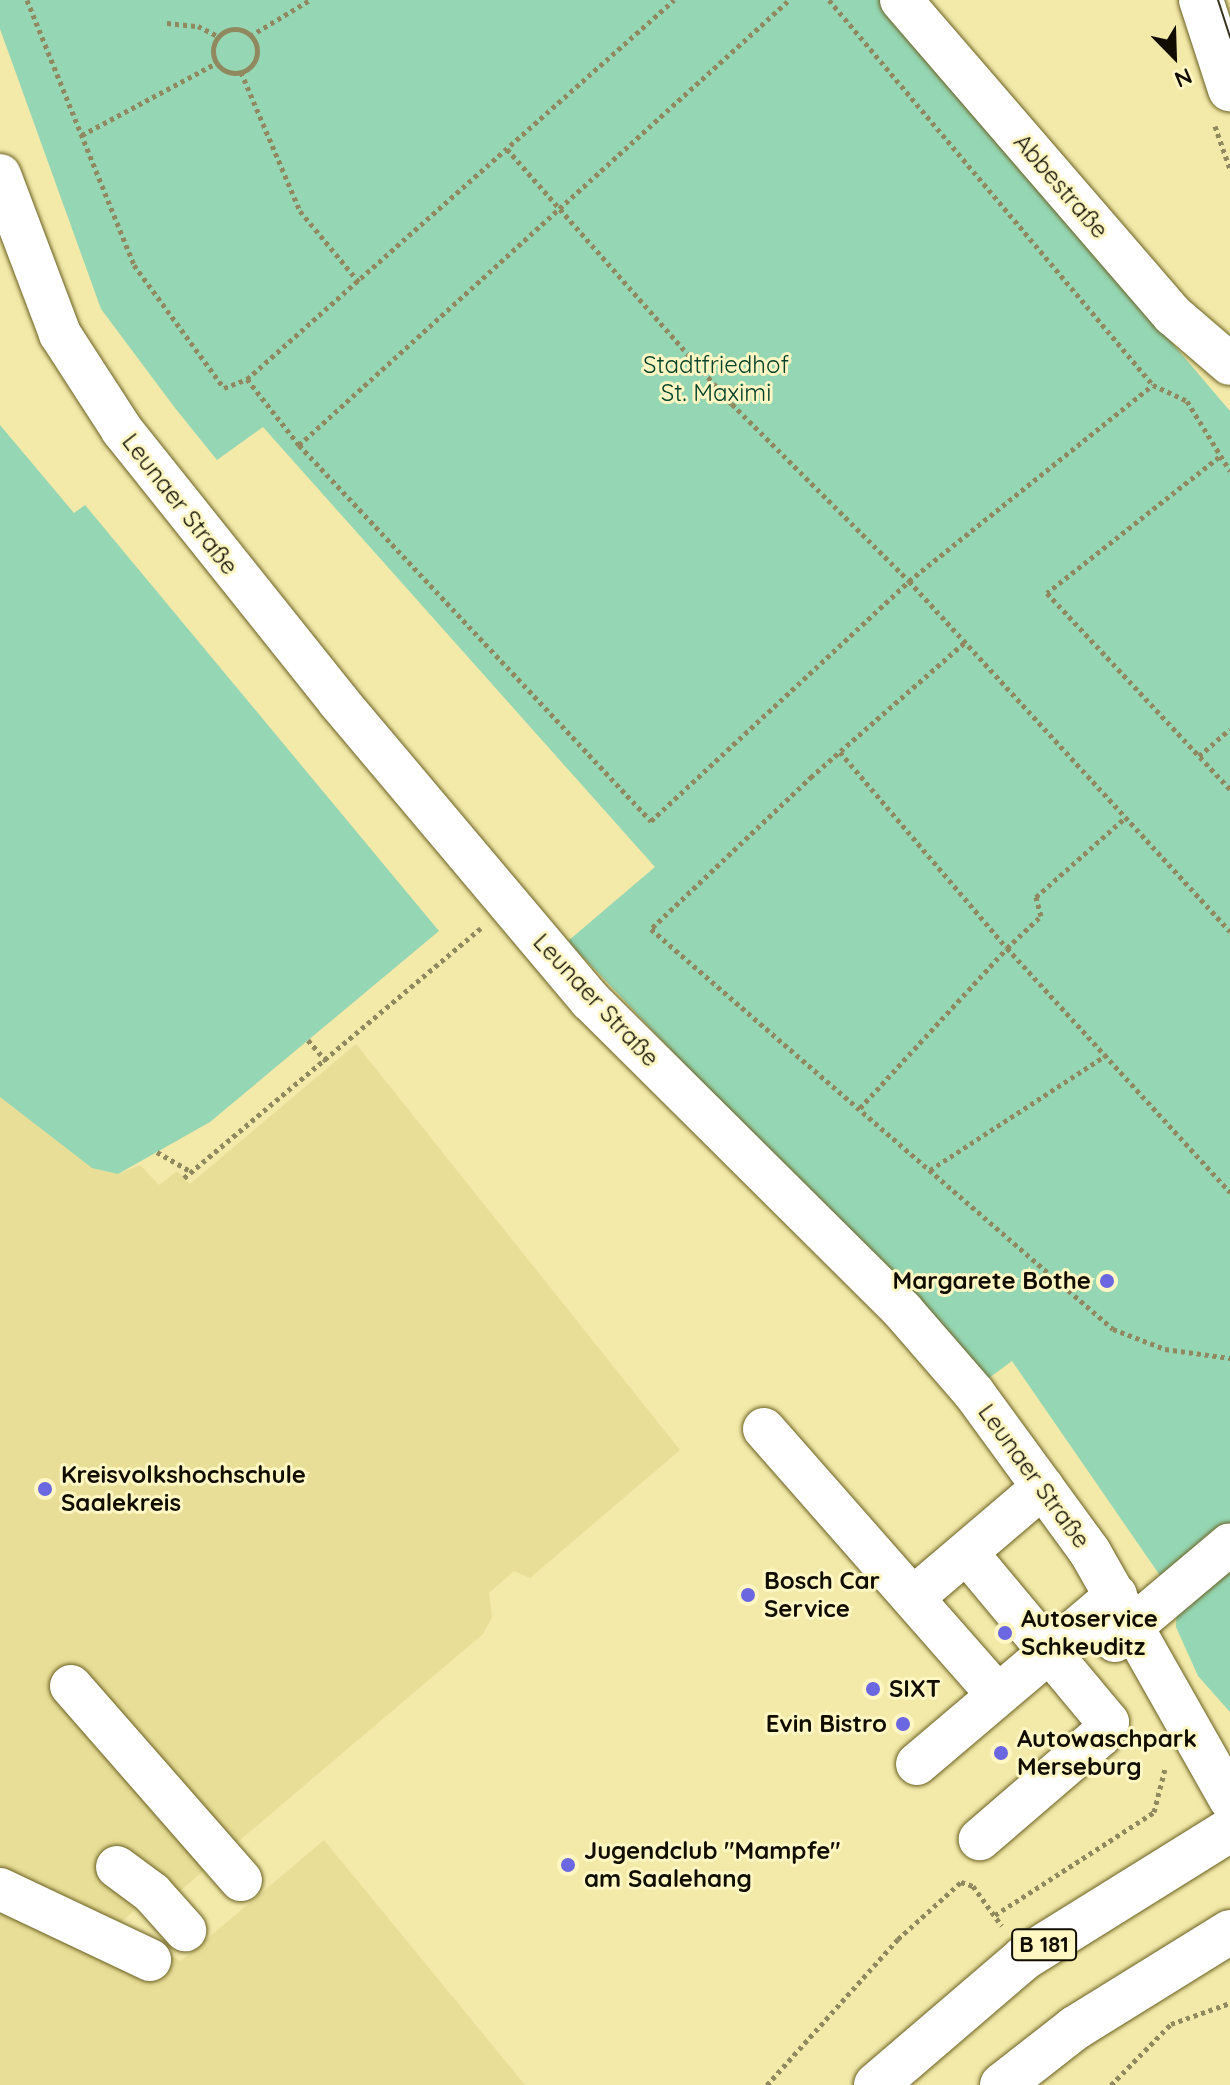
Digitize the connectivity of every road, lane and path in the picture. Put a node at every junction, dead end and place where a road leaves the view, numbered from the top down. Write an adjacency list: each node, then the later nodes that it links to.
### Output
1 (27, 0): 14 (path)
2 (310, 0): 10 (path)
3 (674, 0): 15 (path)
4 (789, 0): 17 (path)
5 (829, 0): 21 (path)
6 (901, 0): 19 (street, Abbestraße)
7 (1201, 0): 13 (main road)
8 (167, 23): 9 (path)
9 (218, 36): 10 (path); 11 (path)
10 (250, 36): 12 (path)
11 (216, 63): 12 (path); 14 (path)
12 (241, 72): 18 (path)
13 (1230, 89)
14 (82, 135): 20 (path)
15 (507, 149): 17 (path); 18 (path)
16 (0, 175): 32 (street, Leunaer Straße)
17 (559, 209): 22 (path); 25 (path)
18 (359, 282): 20 (path)
19 (1230, 364)
20 (247, 379): 22 (path)
21 (1153, 385): 23 (path); 25 (path)
22 (299, 445): 25 (path)
23 (1219, 457): 24 (path); 29 (path)
24 (1230, 471)
25 (909, 581): 26 (path)
26 (964, 643): 28 (path); 31 (path)
27 (1230, 729): 29 (path)
28 (840, 752): 34 (path); 38 (path)
29 (1199, 756): 30 (path)
30 (1230, 789)
31 (1125, 818): 33 (path); 34 (path)
32 (509, 904): 37 (path); 46 (street, Leunaer Straße)
33 (1230, 931)
34 (1007, 948): 36 (path); 38 (path)
35 (308, 1040): 37 (path)
36 (1108, 1054): 40 (path); 43 (path)
37 (327, 1062): 41 (path)
38 (860, 1108): 40 (path)
39 (157, 1152): 41 (path)
40 (930, 1170): 44 (path)
41 (191, 1172): 42 (path)
42 (184, 1178)
43 (1230, 1192)
44 (1230, 1358)
45 (764, 1429): 49 (street)
46 (1043, 1487): 48 (street); 50 (street, Leunaer Straße)
47 (1230, 1544): 50 (street)
48 (967, 1553): 49 (street); 51 (street)
49 (915, 1596): 53 (street)
50 (1121, 1621): 51 (street); 56 (street, Leunaer Straße)
51 (1049, 1649): 53 (street); 58 (street)
52 (71, 1686): 60 (street)
53 (997, 1694): 55 (street)
54 (1165, 1754): 62 (path)
55 (917, 1764)
56 (1230, 1799)
57 (1230, 1830): 65 (main road, B 181)
58 (980, 1839)
59 (117, 1867): 63 (street)
60 (241, 1880)
61 (0, 1889): 66 (street)
62 (995, 1915): 65 (path); 68 (path)
63 (185, 1930)
64 (1230, 1932): 70 (main road)
65 (1024, 1958): 69 (main road, B 181)
66 (150, 1960)
67 (1230, 2003): 71 (path)
68 (767, 2085)
69 (876, 2085)
70 (1002, 2085)
71 (1111, 2085)

